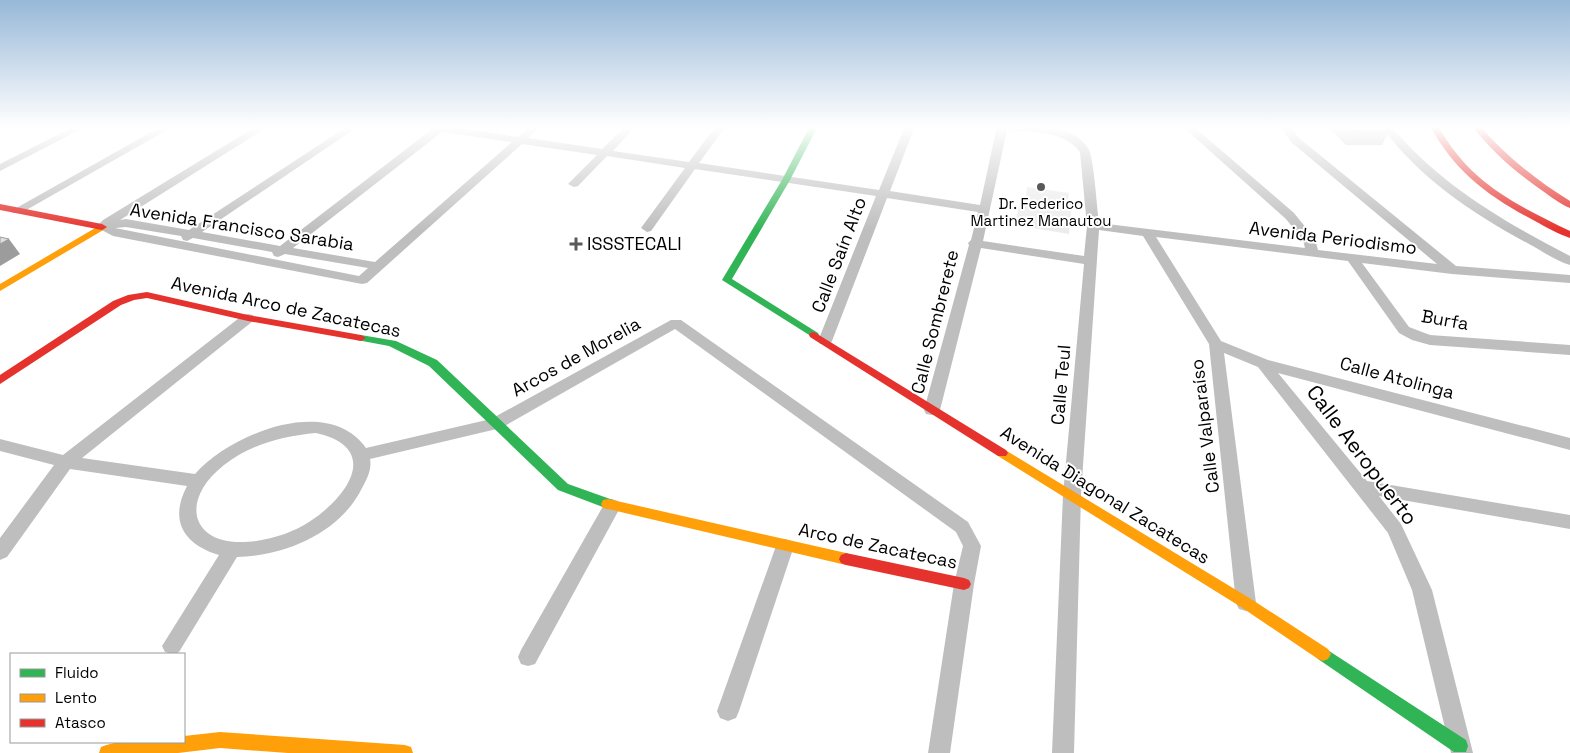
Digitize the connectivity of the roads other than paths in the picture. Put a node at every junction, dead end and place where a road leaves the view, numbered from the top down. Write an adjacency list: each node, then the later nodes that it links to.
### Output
1 (13, 161): 20 (street)
2 (106, 161): 27 (street)
3 (208, 161): 29 (street)
4 (301, 161): 32 (street)
5 (398, 161): 36 (street)
6 (495, 161): 42 (street)
7 (598, 161): 22 (street)
8 (659, 161): 19 (street)
9 (695, 161): 19 (street)
10 (796, 161): 21 (main road)
11 (896, 161): 23 (street, Calle Saín Alto)
12 (995, 161): 26 (street, Calle Sombrerete)
13 (1086, 161): 28 (street, Calle Teul)
14 (1227, 161): 37 (street)
15 (1321, 161): 43 (street)
16 (1418, 161): 40 (street)
17 (1455, 161): 33 (main road)
18 (1508, 161): 24 (main road)
19 (691, 166): 21 (street); 30 (street)
20 (0, 168)
21 (786, 180): 23 (street); 48 (main road, Avenida Diagonal Zacatecas)
22 (574, 184)
23 (882, 194): 26 (street); 48 (street, Calle Saín Alto)
24 (1570, 205)
25 (0, 208): 27 (main road, Avenida Francisco Sarabia)
26 (985, 209): 34 (street, Calle Sombrerete)
27 (17, 211): 29 (main road, Avenida Francisco Sarabia)
28 (1093, 226): 31 (street, Avenida Periodismo); 39 (street, Calle Teul)
29 (102, 227): 32 (street, Avenida Francisco Sarabia); 35 (street, Avenida Francisco Sarabia); 45 (main road)
30 (647, 228)
31 (1147, 233): 37 (street, Avenida Periodismo); 49 (street, Calle Valparaíso)
32 (191, 235): 35 (street); 36 (street, Avenida Francisco Sarabia)
33 (1570, 235)
34 (974, 243): 39 (street); 53 (street, Calle Sombrerete)
35 (176, 244): 41 (street, Avenida Francisco Sarabia)
36 (282, 250): 41 (street); 42 (street, Avenida Francisco Sarabia)
37 (1313, 253): 38 (street, Avenida Periodismo)
38 (1352, 258): 43 (street, Avenida Periodismo); 50 (street, Burfa)
39 (1090, 261): 61 (street, Calle Teul)
40 (1570, 261)
41 (267, 262): 42 (street, Avenida Francisco Sarabia)
42 (378, 266)
43 (1452, 270): 44 (street, Avenida Periodismo)
44 (1570, 279)
45 (0, 288)
46 (248, 318): 52 (main road, Avenida Arco de Zacatecas); 54 (main road, Avenida Arco de Zacatecas); 58 (street)
47 (676, 322): 54 (street, Arcos de Morelia); 67 (street, Arco de Zacatecas)
48 (825, 341): 53 (main road, Avenida Diagonal Zacatecas)
49 (1216, 344): 51 (street, Calle Atolinga); 68 (street, Calle Valparaíso)
50 (1570, 350)
51 (1263, 364): 55 (street, Calle Atolinga); 60 (street, Calle Aeropuerto)
52 (0, 380)
53 (932, 410): 61 (main road, Avenida Diagonal Zacatecas)
54 (494, 424): 57 (street, Arcos de Morelia); 62 (main road, Arco de Zacatecas)
55 (1570, 444)
56 (0, 445): 58 (street)
57 (361, 455): 59 (street); 65 (street)
58 (66, 462): 59 (street); 66 (street)
59 (199, 481): 65 (street)
60 (1362, 487): 63 (street); 72 (street, Calle Aeropuerto)
61 (1072, 496): 68 (main road, Avenida Diagonal Zacatecas); 76 (street, Calle Teul)
62 (612, 506): 64 (main road, Arco de Zacatecas); 70 (street)
63 (1570, 522)
64 (785, 546): 67 (main road, Arco de Zacatecas); 71 (street)
65 (232, 550): 69 (street)
66 (0, 552)
67 (964, 584): 75 (street)
68 (1246, 603): 72 (main road, Avenida Diagonal Zacatecas)
69 (172, 646)
70 (528, 657)
71 (728, 711)
72 (1461, 750)
73 (107, 753): 74 (main road)
74 (405, 753)
75 (939, 753)
76 (1063, 753)

